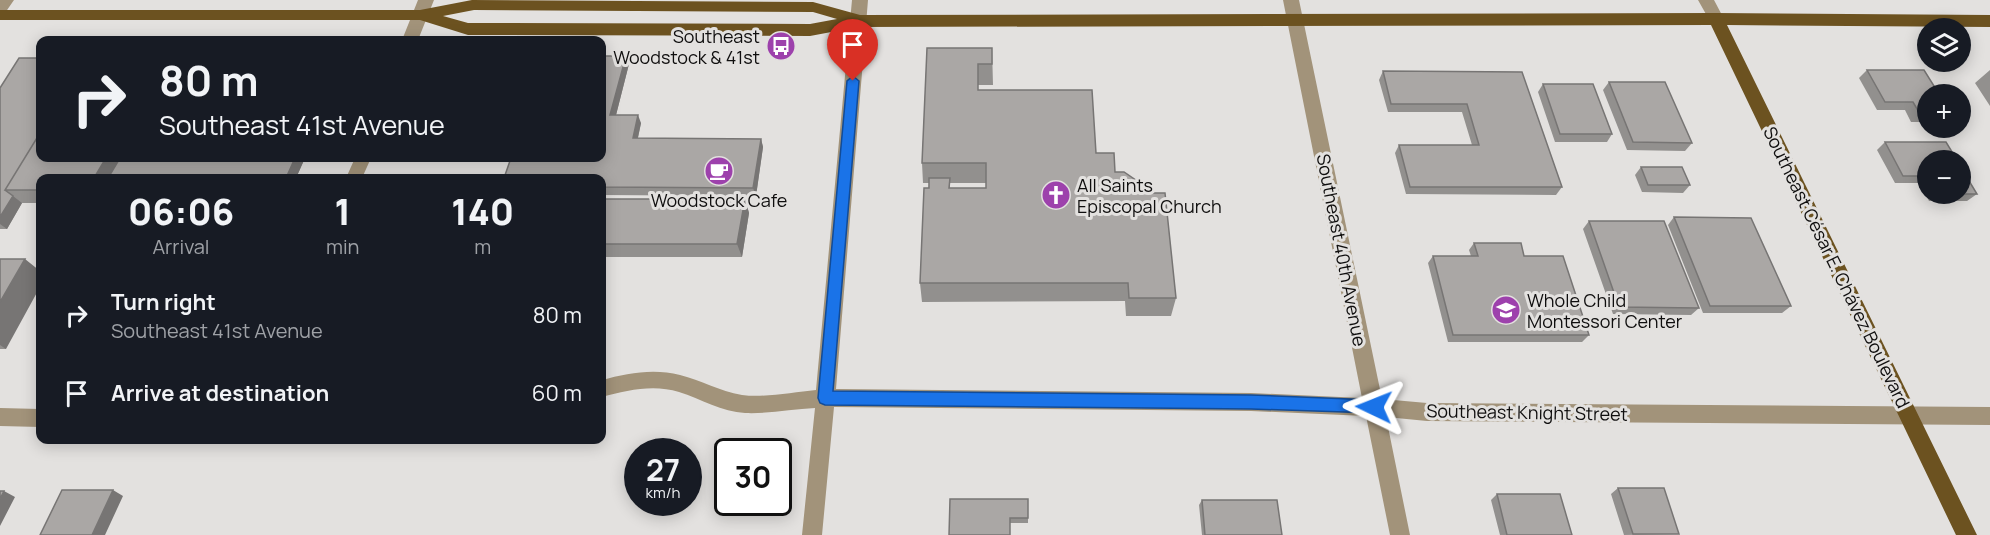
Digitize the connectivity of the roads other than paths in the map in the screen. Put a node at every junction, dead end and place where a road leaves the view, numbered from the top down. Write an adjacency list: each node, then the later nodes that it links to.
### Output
1 (6, 0): 6 (street)
2 (426, 0): 8 (street)
3 (860, 0): 10 (street)
4 (1292, 0): 11 (street, Southeast 40th Avenue)
5 (1706, 0): 9 (street, Southeast César E. Chávez Boulevard)
6 (0, 9)
7 (0, 15): 8 (main road)
8 (420, 15): 10 (main road); 10 (main road); 13 (street)
9 (1716, 19): 11 (main road); 12 (main road); 17 (main road, Southeast César E. Chávez Boulevard)
10 (858, 21): 11 (main road); 15 (street)
11 (1296, 21): 16 (street, Southeast 40th Avenue)
12 (1990, 21)
13 (412, 36)
14 (606, 387): 15 (street, Southeast Knight Street)
15 (825, 398): 16 (street, Southeast Knight Street); 21 (street)
16 (1374, 407): 17 (street, Southeast Knight Street); 22 (street, Southeast 40th Avenue)
17 (1909, 416): 18 (street, Southeast Knight Street); 23 (main road, Southeast César E. Chávez Boulevard)
18 (1990, 416)
19 (0, 417): 20 (street)
20 (36, 418)
21 (812, 535)
22 (1400, 535)
23 (1967, 535)

